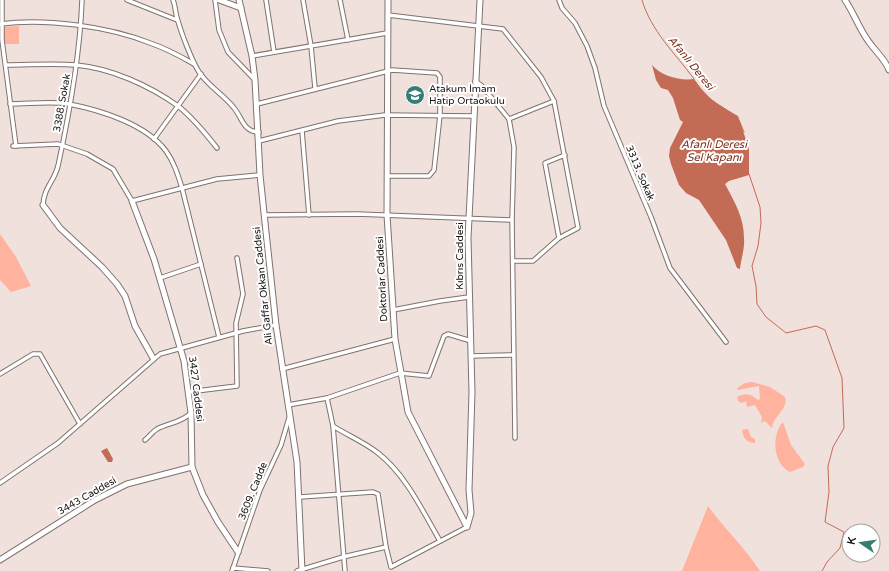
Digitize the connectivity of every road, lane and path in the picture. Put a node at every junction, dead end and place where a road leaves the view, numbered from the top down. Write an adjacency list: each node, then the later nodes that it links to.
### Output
1 (2, 0): 18 (street)
2 (82, 0): 19 (street, 3388. Sokak)
3 (127, 0): 17 (street)
4 (173, 0): 17 (street)
5 (215, 0): 32 (street)
6 (219, 0): 15 (street)
7 (239, 0): 15 (street, Ali Gaffar Okkan Caddesi)
8 (266, 0): 24 (street)
9 (303, 0): 23 (street)
10 (340, 0): 22 (street)
11 (388, 0): 16 (street, Doktorlar Caddesi)
12 (480, 0): 20 (street, Kıbrıs Caddesi)
13 (559, 0): 73 (street, 3313. Sokak)
14 (845, 0): 29 (street)
15 (241, 8): 25 (street, Ali Gaffar Okkan Caddesi)
16 (388, 14): 20 (street); 21 (street, Doktorlar Caddesi)
17 (178, 20): 26 (street)
18 (1, 24): 19 (street); 27 (street)
19 (81, 27): 26 (street); 28 (street, 3388. Sokak)
20 (479, 27): 33 (street, Kıbrıs Caddesi); 35 (street)
21 (387, 33): 22 (street); 30 (street, Doktorlar Caddesi)
22 (348, 40): 23 (street)
23 (311, 46): 24 (street); 34 (street)
24 (274, 52): 25 (street)
25 (252, 56): 32 (street, Ali Gaffar Okkan Caddesi)
26 (194, 64): 31 (street)
27 (6, 65): 28 (street); 36 (street)
28 (76, 65): 38 (street, 3388. Sokak); 39 (street)
29 (889, 70)
30 (387, 72): 34 (street); 40 (street, Doktorlar Caddesi); 41 (street)
31 (201, 74): 39 (street); 45 (street)
32 (255, 80): 37 (street, Ali Gaffar Okkan Caddesi)
33 (475, 81): 42 (street, Kıbrıs Caddesi); 43 (street)
34 (315, 88): 37 (street)
35 (554, 101): 43 (street); 50 (street)
36 (10, 104): 38 (street); 48 (street)
37 (257, 104): 45 (street, Ali Gaffar Okkan Caddesi)
38 (70, 105): 46 (street); 48 (street, 3388. Sokak)
39 (179, 107): 46 (street); 49 (street)
40 (387, 115): 41 (street); 44 (street); 52 (street, Doktorlar Caddesi)
41 (440, 115): 42 (street); 52 (street)
42 (473, 116): 59 (street, Kıbrıs Caddesi)
43 (509, 119): 60 (street)
44 (302, 130): 47 (street); 57 (street)
45 (258, 132): 47 (street, Ali Gaffar Okkan Caddesi)
46 (154, 139): 53 (street)
47 (259, 141): 51 (street, Ali Gaffar Okkan Caddesi)
48 (62, 145): 54 (street); 55 (street, 3388. Sokak)
49 (217, 148)
50 (565, 154): 61 (street); 61 (street)
51 (260, 175): 53 (street); 56 (street, Ali Gaffar Okkan Caddesi)
52 (387, 176): 58 (street, Doktorlar Caddesi)
53 (182, 188): 54 (street); 64 (street)
54 (132, 201): 65 (street, 3427 Caddesi)
55 (43, 204): 77 (street)
56 (264, 215): 57 (street); 68 (street, Ali Gaffar Okkan Caddesi)
57 (309, 215): 58 (street)
58 (387, 215): 59 (street); 67 (street, Doktorlar Caddesi)
59 (469, 218): 60 (street); 66 (street, Kıbrıs Caddesi)
60 (512, 220): 63 (street)
61 (559, 238): 63 (street)
62 (237, 258): 69 (street)
63 (513, 261): 75 (street)
64 (201, 264): 65 (street); 70 (street)
65 (160, 278): 74 (street, 3427 Caddesi)
66 (469, 297): 67 (street); 72 (street, Kıbrıs Caddesi)
67 (393, 310): 71 (street, Doktorlar Caddesi)
68 (276, 325): 69 (street); 78 (street, Ali Gaffar Okkan Caddesi)
69 (236, 332): 70 (street); 81 (street)
70 (219, 337): 74 (street)
71 (395, 339): 78 (street); 79 (street, Doktorlar Caddesi)
72 (471, 341): 76 (street, Kıbrıs Caddesi); 79 (street)
73 (726, 342)
74 (180, 347): 77 (street); 81 (street, 3427 Caddesi)
75 (513, 355): 76 (street); 88 (street)
76 (471, 356): 94 (street, Kıbrıs Caddesi)
77 (153, 358): 86 (street)
78 (282, 369): 83 (street, Ali Gaffar Okkan Caddesi)
79 (400, 373): 82 (street); 94 (street, Doktorlar Caddesi)
80 (0, 374): 86 (street)
81 (188, 392): 84 (street, 3427 Caddesi)
82 (327, 398): 83 (street); 87 (street)
83 (288, 405): 85 (street, Ali Gaffar Okkan Caddesi)
84 (191, 413): 89 (street); 90 (street, 3427 Caddesi)
85 (289, 417): 93 (street, Ali Gaffar Okkan Caddesi); 97 (street, 3609. Cadde)
86 (80, 424): 91 (street)
87 (333, 426): 92 (street); 95 (street)
88 (515, 438)
89 (145, 440)
90 (192, 467): 97 (street, 3427 Caddesi); 99 (street, 3443 Caddesi)
91 (0, 483)
92 (338, 495): 93 (street); 96 (street); 98 (street)
93 (300, 497): 102 (street, Ali Gaffar Okkan Caddesi)
94 (467, 527): 95 (street)
95 (440, 541): 96 (street)
96 (386, 547): 98 (street)
97 (238, 552): 100 (street, 3609. Cadde)
98 (343, 557): 102 (street); 103 (street)
99 (0, 560)
100 (233, 569): 101 (street)
101 (268, 571)
102 (300, 571)
103 (345, 571)

